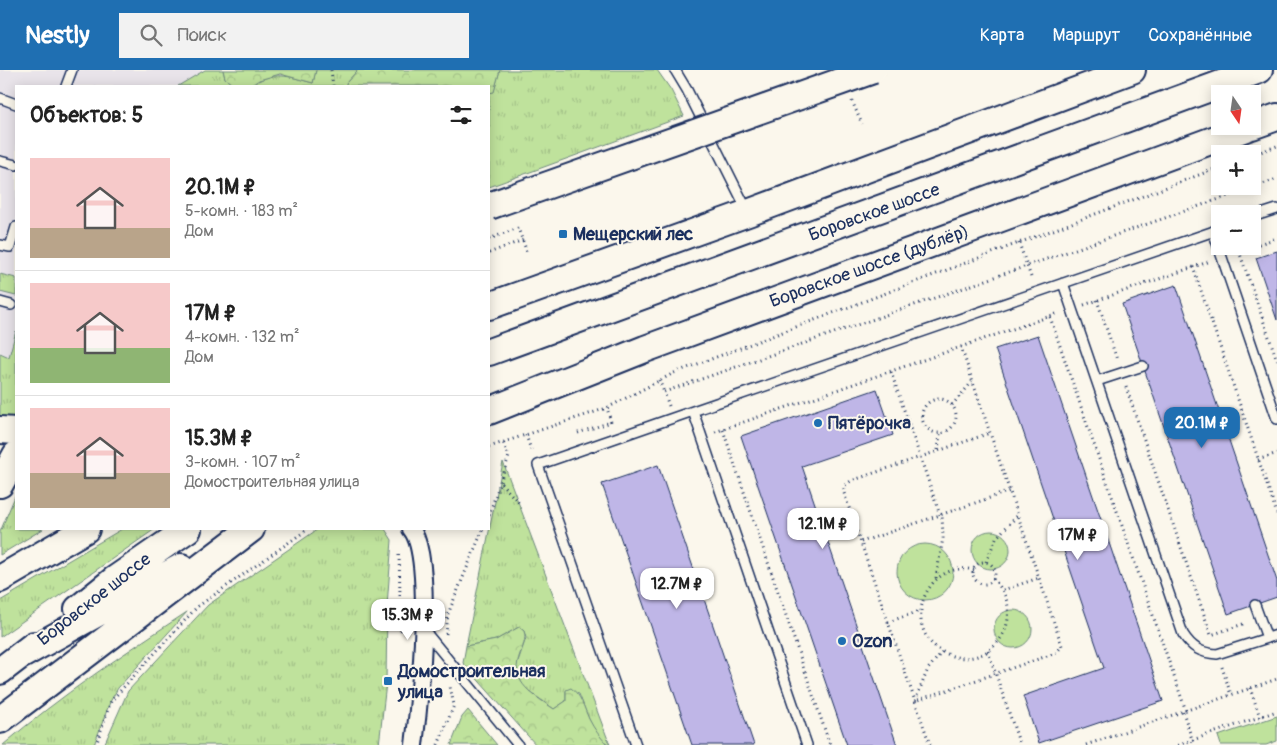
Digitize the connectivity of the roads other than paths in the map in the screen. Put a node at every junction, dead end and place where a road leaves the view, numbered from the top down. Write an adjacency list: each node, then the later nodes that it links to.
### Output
1 (675, 70): 16 (lane)
2 (874, 70): 14 (main road, bridge)
3 (1132, 70): 16 (main road)
4 (1259, 70): 26 (main road, Боровское шоссе)
5 (73, 71): 6 (lane)
6 (66, 85)
7 (0, 98): 8 (lane)
8 (15, 104)
9 (1277, 117): 10 (main road, Боровское шоссе (дублёр))
10 (1261, 123)
11 (1227, 135): 30 (main road, Боровское шоссе (дублёр))
12 (0, 161): 13 (lane)
13 (15, 165)
14 (490, 206)
15 (1277, 209): 17 (lane)
16 (748, 213): 25 (main road)
17 (1261, 214)
18 (15, 231): 20 (lane)
19 (1211, 232): 22 (lane)
20 (0, 245)
21 (1222, 255): 31 (lane)
22 (1063, 283): 28 (lane); 29 (lane)
23 (0, 302): 24 (lane)
24 (11, 305)
25 (490, 306)
26 (490, 352)
27 (1144, 366): 28 (lane)
28 (1097, 381): 45 (lane)
29 (693, 411): 51 (lane); 52 (lane)
30 (490, 412)
31 (1277, 419)
32 (0, 430): 33 (main road)
33 (15, 431)
34 (15, 457): 35 (main road)
35 (0, 484)
36 (84, 530): 41 (main road)
37 (187, 530): 46 (main road, Боровское шоссе)
38 (248, 530): 46 (main road)
39 (249, 530): 48 (main road)
40 (414, 531): 43 (street)
41 (0, 579)
42 (1255, 605): 45 (lane)
43 (424, 630): 49 (street); 50 (lane)
44 (1277, 635): 45 (lane)
45 (1267, 638)
46 (22, 655): 47 (main road, Боровское шоссе)
47 (0, 671)
48 (0, 720)
49 (414, 745)
50 (518, 745)
51 (636, 745)
52 (807, 745)

